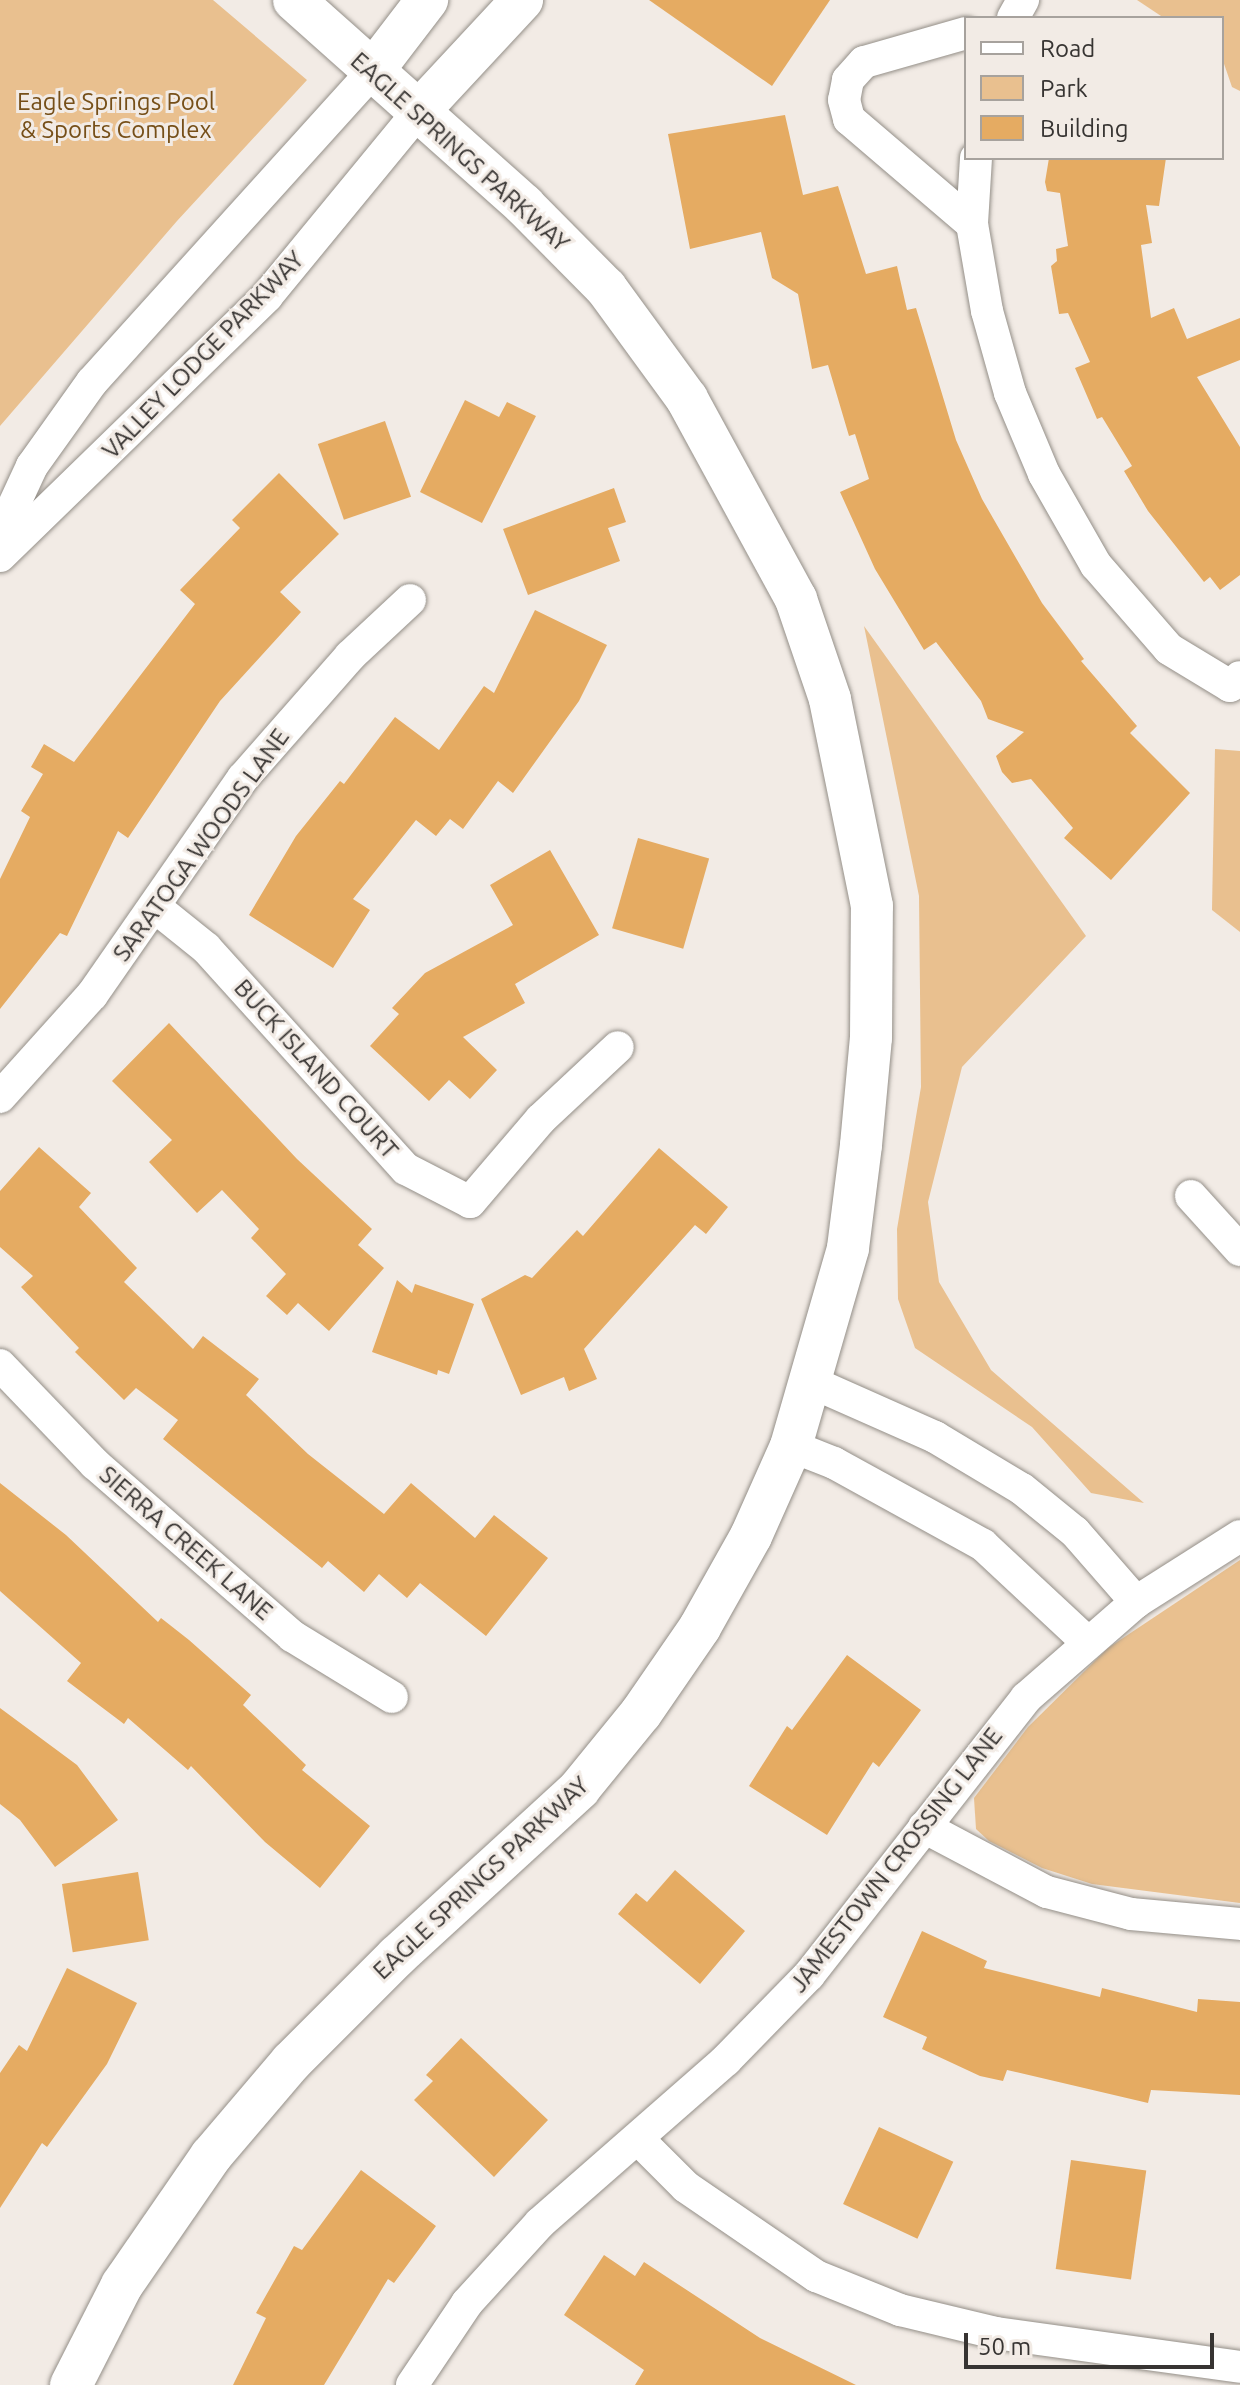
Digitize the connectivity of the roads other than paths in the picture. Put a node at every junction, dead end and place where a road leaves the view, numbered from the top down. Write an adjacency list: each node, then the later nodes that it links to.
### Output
1 (294, 0): 5 (street, EAGLE SPRINGS PARKWAY)
2 (427, 0): 5 (street)
3 (522, 0): 6 (street, VALLEY LODGE PARKWAY)
4 (964, 34): 8 (street)
5 (372, 72): 6 (street, EAGLE SPRINGS PARKWAY); 9 (street)
6 (418, 112): 10 (street, VALLEY LODGE PARKWAY); 19 (street, EAGLE SPRINGS PARKWAY)
7 (976, 160): 8 (street)
8 (972, 224): 12 (street)
9 (0, 535)
10 (0, 556)
11 (410, 600): 13 (street, SARATOGA WOODS LANE)
12 (1235, 681)
13 (155, 907): 14 (street, BUCK ISLAND COURT); 15 (street, SARATOGA WOODS LANE)
14 (618, 1047)
15 (0, 1097)
16 (1191, 1196): 17 (street)
17 (1240, 1250)
18 (0, 1365): 24 (street, SIERRA CREEK LANE)
19 (811, 1382): 20 (street, EAGLE SPRINGS PARKWAY); 22 (street)
20 (791, 1446): 23 (street); 29 (street, EAGLE SPRINGS PARKWAY)
21 (1240, 1536): 22 (street, JAMESTOWN CROSSING LANE)
22 (1136, 1602): 23 (street, JAMESTOWN CROSSING LANE)
23 (1086, 1641): 25 (street, JAMESTOWN CROSSING LANE)
24 (392, 1697)
25 (924, 1827): 26 (street); 27 (street, JAMESTOWN CROSSING LANE)
26 (1240, 1924)
27 (639, 2140): 28 (street); 30 (street, JAMESTOWN CROSSING LANE)
28 (1240, 2367)
29 (71, 2385)
30 (412, 2385)

